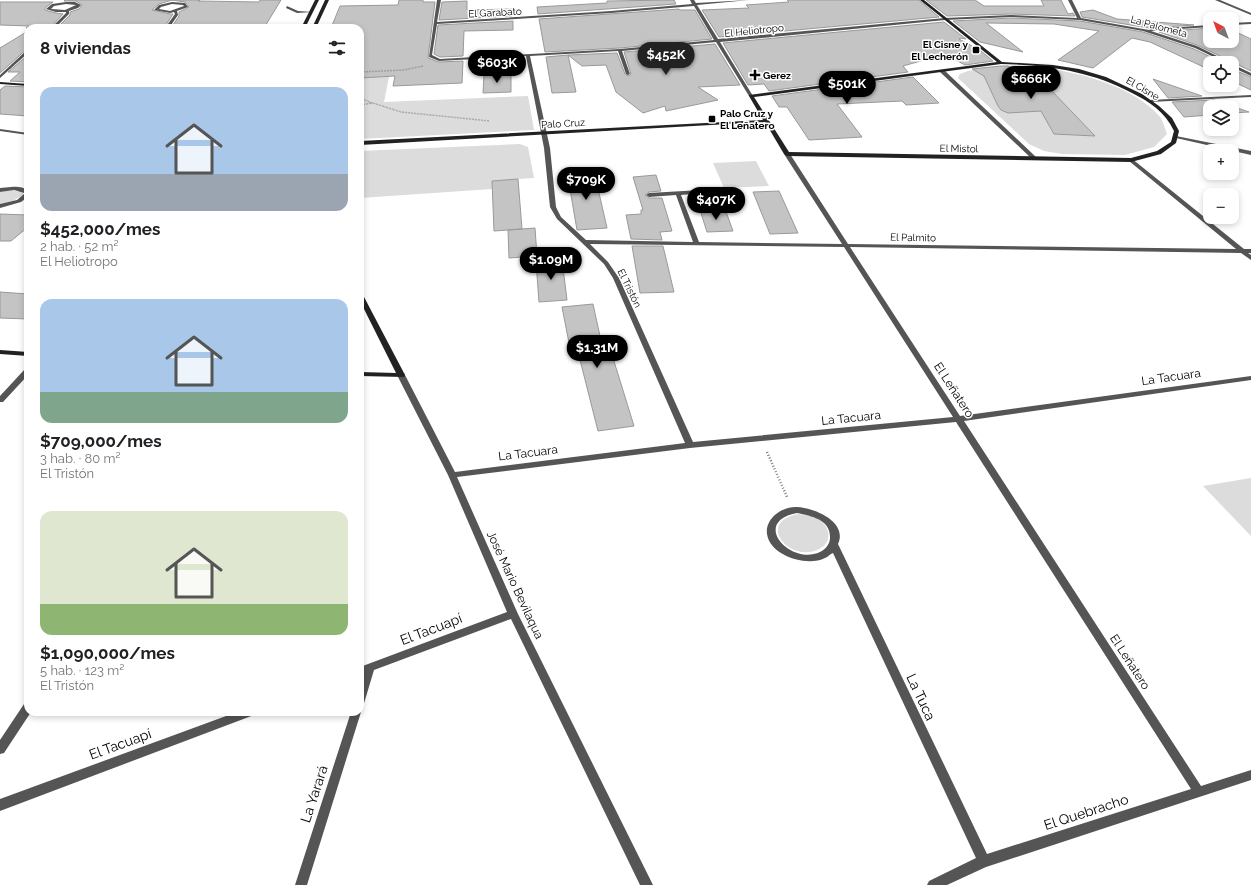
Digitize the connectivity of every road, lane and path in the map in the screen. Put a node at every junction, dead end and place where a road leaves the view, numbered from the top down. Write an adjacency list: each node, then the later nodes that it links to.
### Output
1 (316, 0): 13 (street)
2 (327, 0): 22 (street)
3 (439, 0): 17 (street)
4 (692, 0): 9 (street, El Leñatero)
5 (747, 0): 9 (street, El Garabato)
6 (922, 0): 15 (street)
7 (1070, 0): 16 (street)
8 (1217, 0): 14 (street)
9 (695, 6): 17 (street, El Garabato); 26 (street, El Leñatero)
10 (287, 7): 13 (street)
11 (67, 10): 11 (street); 19 (street)
12 (175, 11): 12 (street); 20 (street)
13 (311, 12): 21 (street)
14 (1251, 14)
15 (946, 19): 16 (street, El Heliotropo); 26 (street, El Heliotropo); 32 (street)
16 (1080, 19): 25 (street, La Palometa)
17 (435, 23): 31 (street)
18 (1251, 23): 23 (street)
19 (57, 24)
20 (169, 24)
21 (305, 24)
22 (316, 24)
23 (1239, 24)
24 (1203, 26): 25 (street)
25 (1144, 30): 30 (street, La Palometa)
26 (717, 42): 27 (street, El Heliotropo); 41 (street, El Leñatero)
27 (620, 50): 29 (street, El Heliotropo); 36 (street)
28 (24, 55): 38 (street)
29 (528, 56): 31 (street, El Heliotropo); 51 (street, El Tristón)
30 (1215, 56)
31 (431, 57): 35 (path)
32 (1001, 63): 34 (street, El Cisne); 44 (street, El Cisne)
33 (1239, 69): 37 (street)
34 (942, 71): 41 (street, El Cisne); 56 (street)
35 (364, 72)
36 (628, 74)
37 (1251, 75)
38 (0, 77)
39 (0, 83): 40 (street)
40 (24, 85)
41 (751, 96): 48 (street, El Leñatero)
42 (1251, 96): 44 (street)
43 (364, 100): 45 (path)
44 (1150, 101): 52 (street, El Cisne)
45 (373, 103): 46 (path); 47 (path)
46 (364, 104)
47 (492, 121)
48 (766, 121): 51 (street, Palo Cruz); 54 (street, El Leñatero)
49 (0, 130): 50 (street)
50 (24, 133)
51 (544, 133): 53 (street, Palo Cruz); 67 (street, El Tristón)
52 (1178, 137): 55 (street); 57 (street)
53 (364, 143)
54 (787, 154): 56 (street, El Mistol); 69 (street, El Leñatero)
55 (1251, 154)
56 (1034, 158): 57 (street, El Mistol)
57 (1131, 160): 71 (street)
58 (0, 190): 59 (street)
59 (24, 190)
60 (701, 192): 61 (street)
61 (678, 194): 62 (street); 68 (street)
62 (649, 195)
63 (24, 197): 64 (street)
64 (19, 201): 65 (street); 66 (street)
65 (24, 201)
66 (0, 206)
67 (583, 242): 68 (street, El Palmito); 83 (street, El Tristón)
68 (696, 244): 69 (street, El Palmito)
69 (846, 246): 71 (street, El Palmito); 81 (street, El Leñatero)
70 (1251, 251): 71 (street)
71 (1244, 252): 72 (street)
72 (1251, 258)
73 (364, 303): 78 (street, José Mario Bevilaqua)
74 (0, 352): 75 (street)
75 (24, 354)
76 (364, 374): 78 (street)
77 (24, 375): 80 (street)
78 (401, 375): 84 (street, José Mario Bevilaqua)
79 (1251, 378): 81 (street, La Tacuara)
80 (0, 400)
81 (958, 419): 82 (street, La Tacuara); 96 (street, El Leñatero)
82 (761, 438): 83 (street, La Tacuara); 85 (path)
83 (690, 445): 84 (street, La Tacuara)
84 (452, 475): 87 (street, José Mario Bevilaqua)
85 (792, 510): 86 (street, La Tuca); 86 (street)
86 (834, 546): 98 (street, La Tuca)
87 (513, 614): 88 (street, El Tacuapí); 100 (street, José Mario Bevilaqua)
88 (370, 668): 89 (street, El Tacuapí); 90 (street)
89 (364, 670)
90 (364, 687)
91 (24, 713): 94 (street)
92 (239, 716): 97 (street, El Tacuapí)
93 (355, 716): 99 (street, La Yarará)
94 (0, 749)
95 (1251, 775): 96 (street, El Quebracho)
96 (1199, 792): 98 (street, El Quebracho)
97 (0, 805)
98 (984, 861): 101 (street, El Quebracho)
99 (301, 885)
100 (647, 885)
101 (933, 885)

